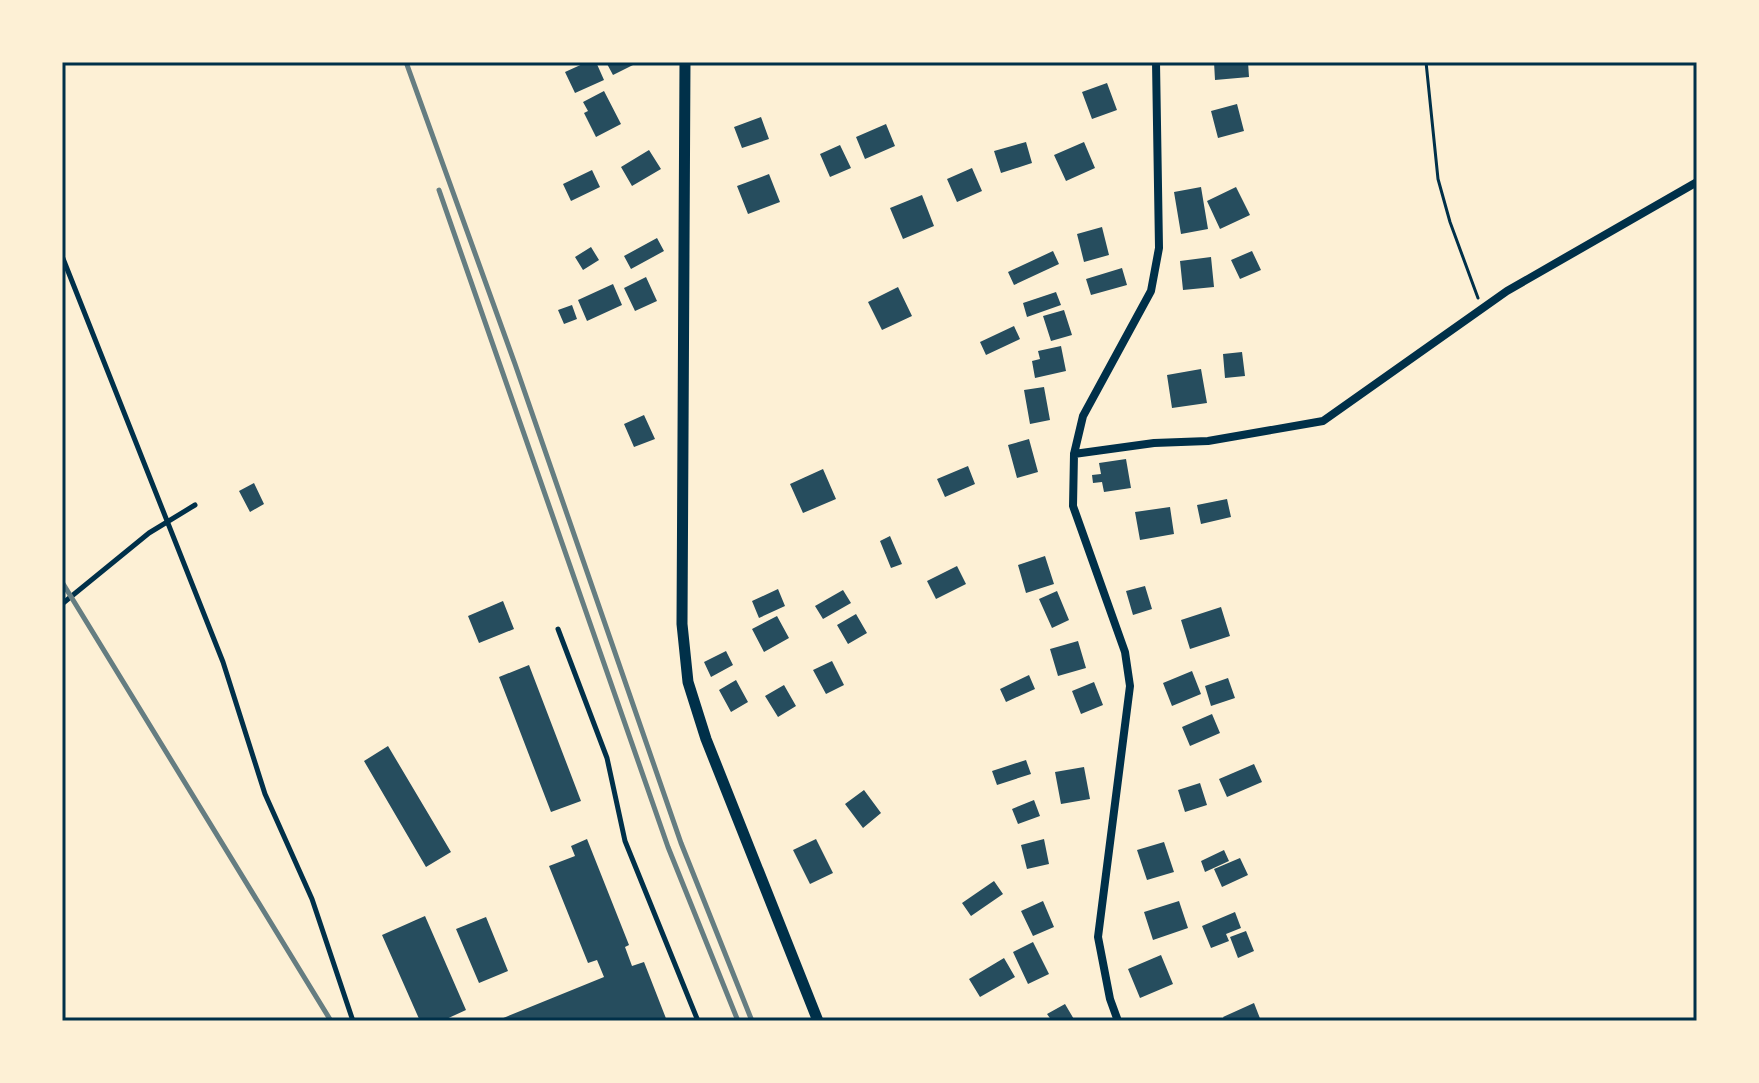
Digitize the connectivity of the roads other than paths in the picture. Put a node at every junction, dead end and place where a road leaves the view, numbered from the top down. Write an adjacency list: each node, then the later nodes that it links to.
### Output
1 (685, 62): 12 (street)
2 (1156, 62): 5 (street)
3 (1697, 182): 5 (street)
4 (62, 256): 7 (lane)
5 (1074, 454): 13 (street)
6 (195, 505): 7 (lane)
7 (168, 521): 8 (lane); 10 (lane)
8 (62, 604)
9 (558, 629): 11 (lane)
10 (353, 1021)
11 (698, 1021)
12 (818, 1021)
13 (1118, 1021)

